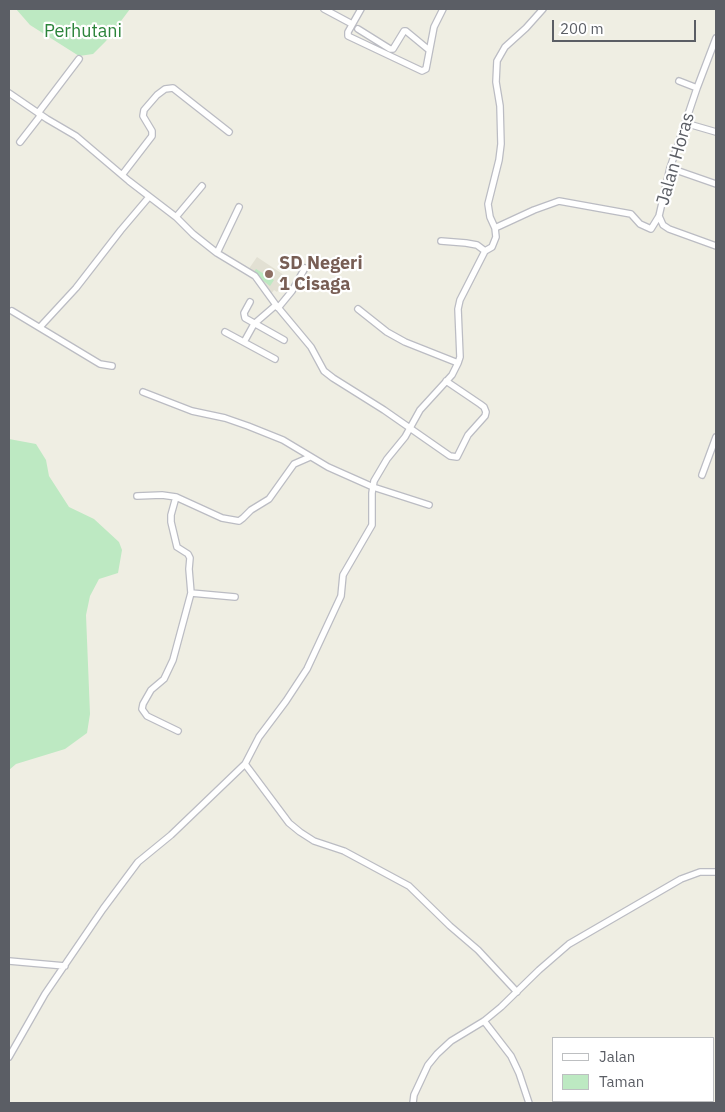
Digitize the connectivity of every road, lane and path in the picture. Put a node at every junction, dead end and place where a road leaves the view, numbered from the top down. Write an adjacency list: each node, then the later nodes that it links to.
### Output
1 (324, 9): 5 (street)
2 (361, 9): 5 (street)
3 (443, 9): 8 (street)
4 (543, 9): 26 (street)
5 (352, 24): 8 (street)
6 (358, 29): 8 (street)
7 (716, 38): 11 (street, Jalan Horas)
8 (429, 50)
9 (79, 59): 13 (street)
10 (679, 82): 11 (street)
11 (697, 88): 14 (street, Jalan Horas)
12 (9, 92): 13 (street)
13 (39, 114): 17 (street); 19 (street)
14 (685, 123): 16 (street); 18 (street, Jalan Horas)
15 (229, 132): 19 (street)
16 (716, 132)
17 (20, 142)
18 (670, 168): 20 (street); 24 (street, Jalan Horas)
19 (122, 175): 22 (street)
20 (716, 184)
21 (202, 186): 25 (street)
22 (149, 197): 25 (street); 37 (street)
23 (239, 207): 30 (street)
24 (660, 216): 26 (street); 28 (street, Jalan Horas)
25 (176, 218): 30 (street)
26 (495, 228): 29 (street)
27 (441, 241): 29 (street)
28 (716, 246)
29 (485, 251): 42 (street)
30 (217, 253): 33 (street)
31 (305, 268): 33 (street)
32 (250, 302): 36 (street)
33 (277, 307): 36 (street); 46 (street)
34 (358, 309): 42 (street)
35 (12, 310): 37 (street)
36 (254, 324): 39 (street); 40 (street)
37 (40, 327): 43 (street)
38 (226, 332): 40 (street)
39 (284, 340)
40 (244, 342): 41 (street)
41 (275, 359)
42 (458, 363): 44 (street)
43 (112, 366)
44 (446, 381): 46 (street); 46 (street)
45 (142, 392): 48 (street)
46 (410, 428): 50 (street)
47 (716, 437): 49 (street)
48 (310, 457): 50 (street); 52 (street)
49 (702, 475)
50 (373, 487): 53 (street); 57 (street)
51 (137, 496): 52 (street)
52 (176, 497): 54 (street)
53 (428, 505)
54 (191, 593): 55 (street); 56 (street)
55 (236, 597)
56 (178, 731)
57 (244, 764): 60 (street); 61 (street)
58 (716, 872): 61 (street)
59 (9, 961): 60 (street)
60 (65, 966): 63 (street)
61 (517, 992): 62 (street)
62 (484, 1020): 64 (street); 65 (street)
63 (9, 1057)
64 (413, 1103)
65 (529, 1103)

